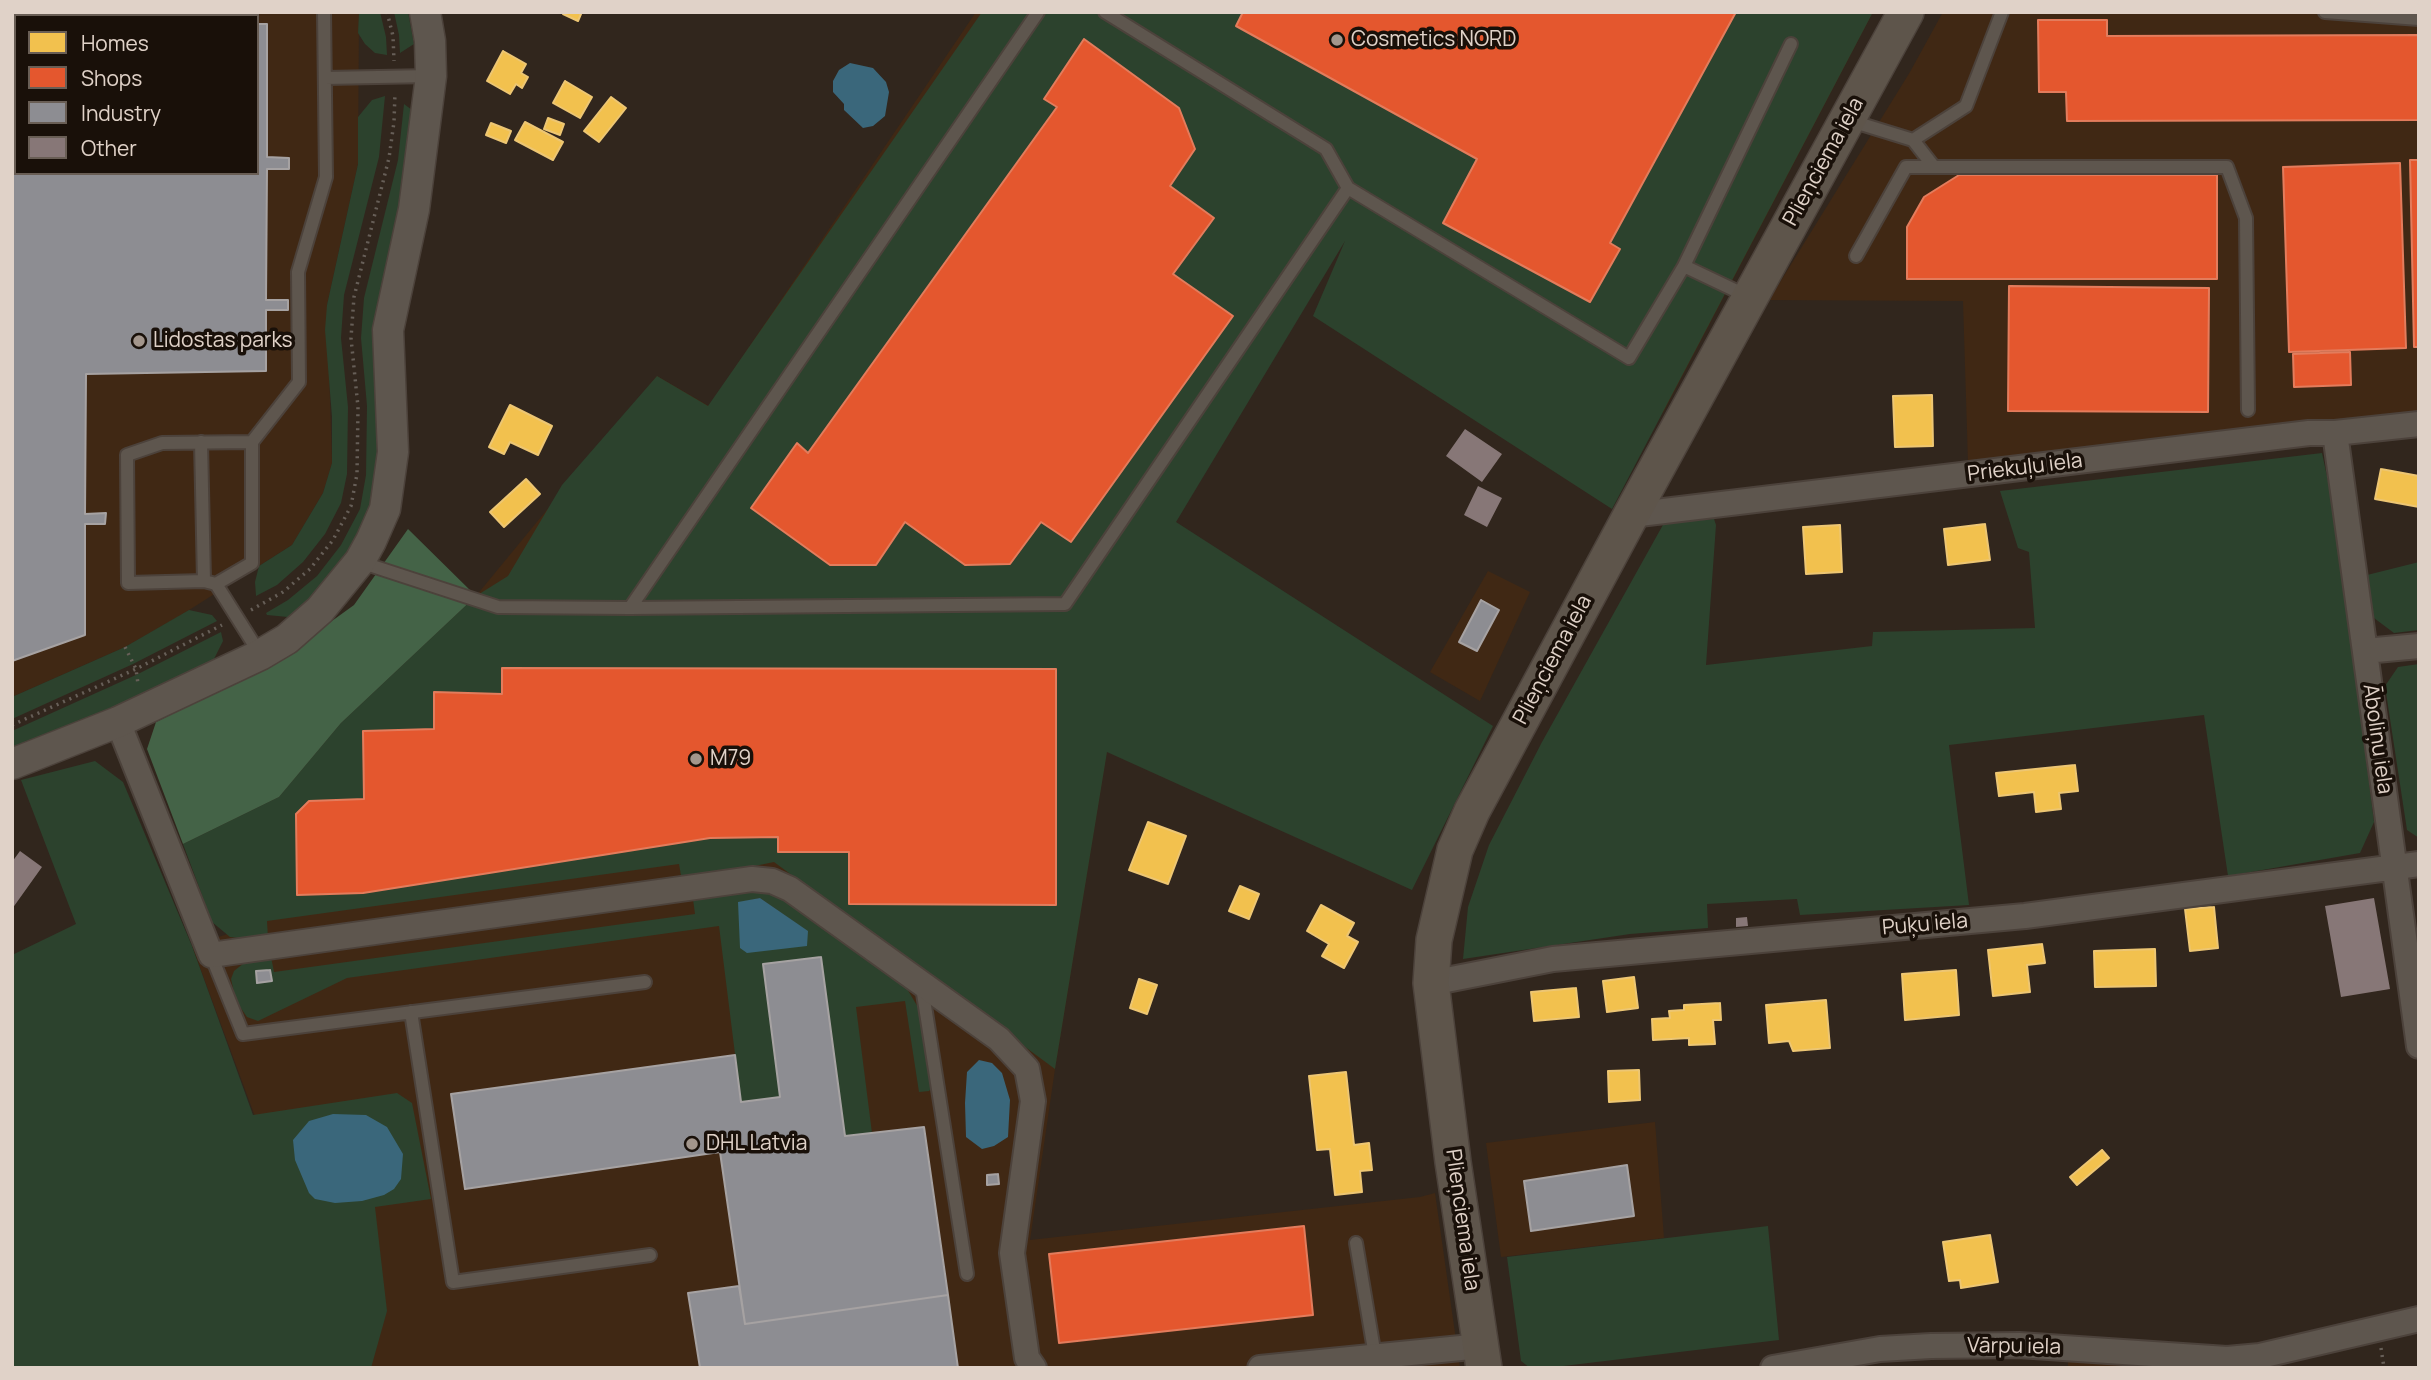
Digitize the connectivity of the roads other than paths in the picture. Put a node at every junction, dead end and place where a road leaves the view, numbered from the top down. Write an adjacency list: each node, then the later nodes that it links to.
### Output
1 (324, 12): 11 (lane)
2 (425, 12): 10 (street)
3 (1038, 12): 27 (lane)
4 (1105, 12): 15 (lane)
5 (1906, 12): 12 (main road, Plieņciema iela)
6 (2002, 12): 13 (lane)
7 (2325, 12): 8 (lane)
8 (2419, 19)
9 (1791, 44): 17 (lane)
10 (431, 76): 11 (lane); 25 (street)
11 (325, 78): 23 (lane)
12 (1847, 120): 13 (lane); 18 (main road, Plieņciema iela)
13 (1913, 140): 14 (lane)
14 (1934, 166): 16 (lane); 19 (lane)
15 (1348, 188): 17 (lane); 27 (lane)
16 (1856, 256)
17 (1684, 266): 18 (lane)
18 (1750, 298): 24 (main road, Plieņciema iela)
19 (2248, 410)
20 (2419, 424): 21 (street, Priekuļu iela)
21 (2335, 433): 24 (street, Priekuļu iela); 29 (street, Āboliņu iela)
22 (201, 442): 23 (lane); 26 (lane); 26 (lane)
23 (252, 442): 26 (lane)
24 (1631, 516): 37 (main road, Plieņciema iela)
25 (360, 561): 27 (lane); 30 (street)
26 (210, 582): 30 (lane)
27 (631, 608)
28 (2419, 646): 29 (street)
29 (2365, 652): 34 (street, Āboliņu iela)
30 (260, 655): 31 (street)
31 (118, 722): 32 (street); 35 (street)
32 (12, 764)
33 (2419, 864): 34 (street, Puķu iela)
34 (2393, 867): 37 (street, Puķu iela); 40 (street, Āboliņu iela)
35 (211, 955): 38 (street); 39 (lane)
36 (645, 982): 39 (lane)
37 (1431, 982): 46 (main road, Plieņciema iela)
38 (922, 985): 43 (lane); 47 (street)
39 (411, 1012): 42 (lane)
40 (2419, 1046)
41 (1356, 1243): 45 (lane)
42 (650, 1255)
43 (967, 1274)
44 (2419, 1319): 49 (street, Vārpu iela)
45 (1375, 1356): 46 (street); 48 (street)
46 (1482, 1357)
47 (1034, 1368)
48 (1260, 1368)
49 (1773, 1368)

